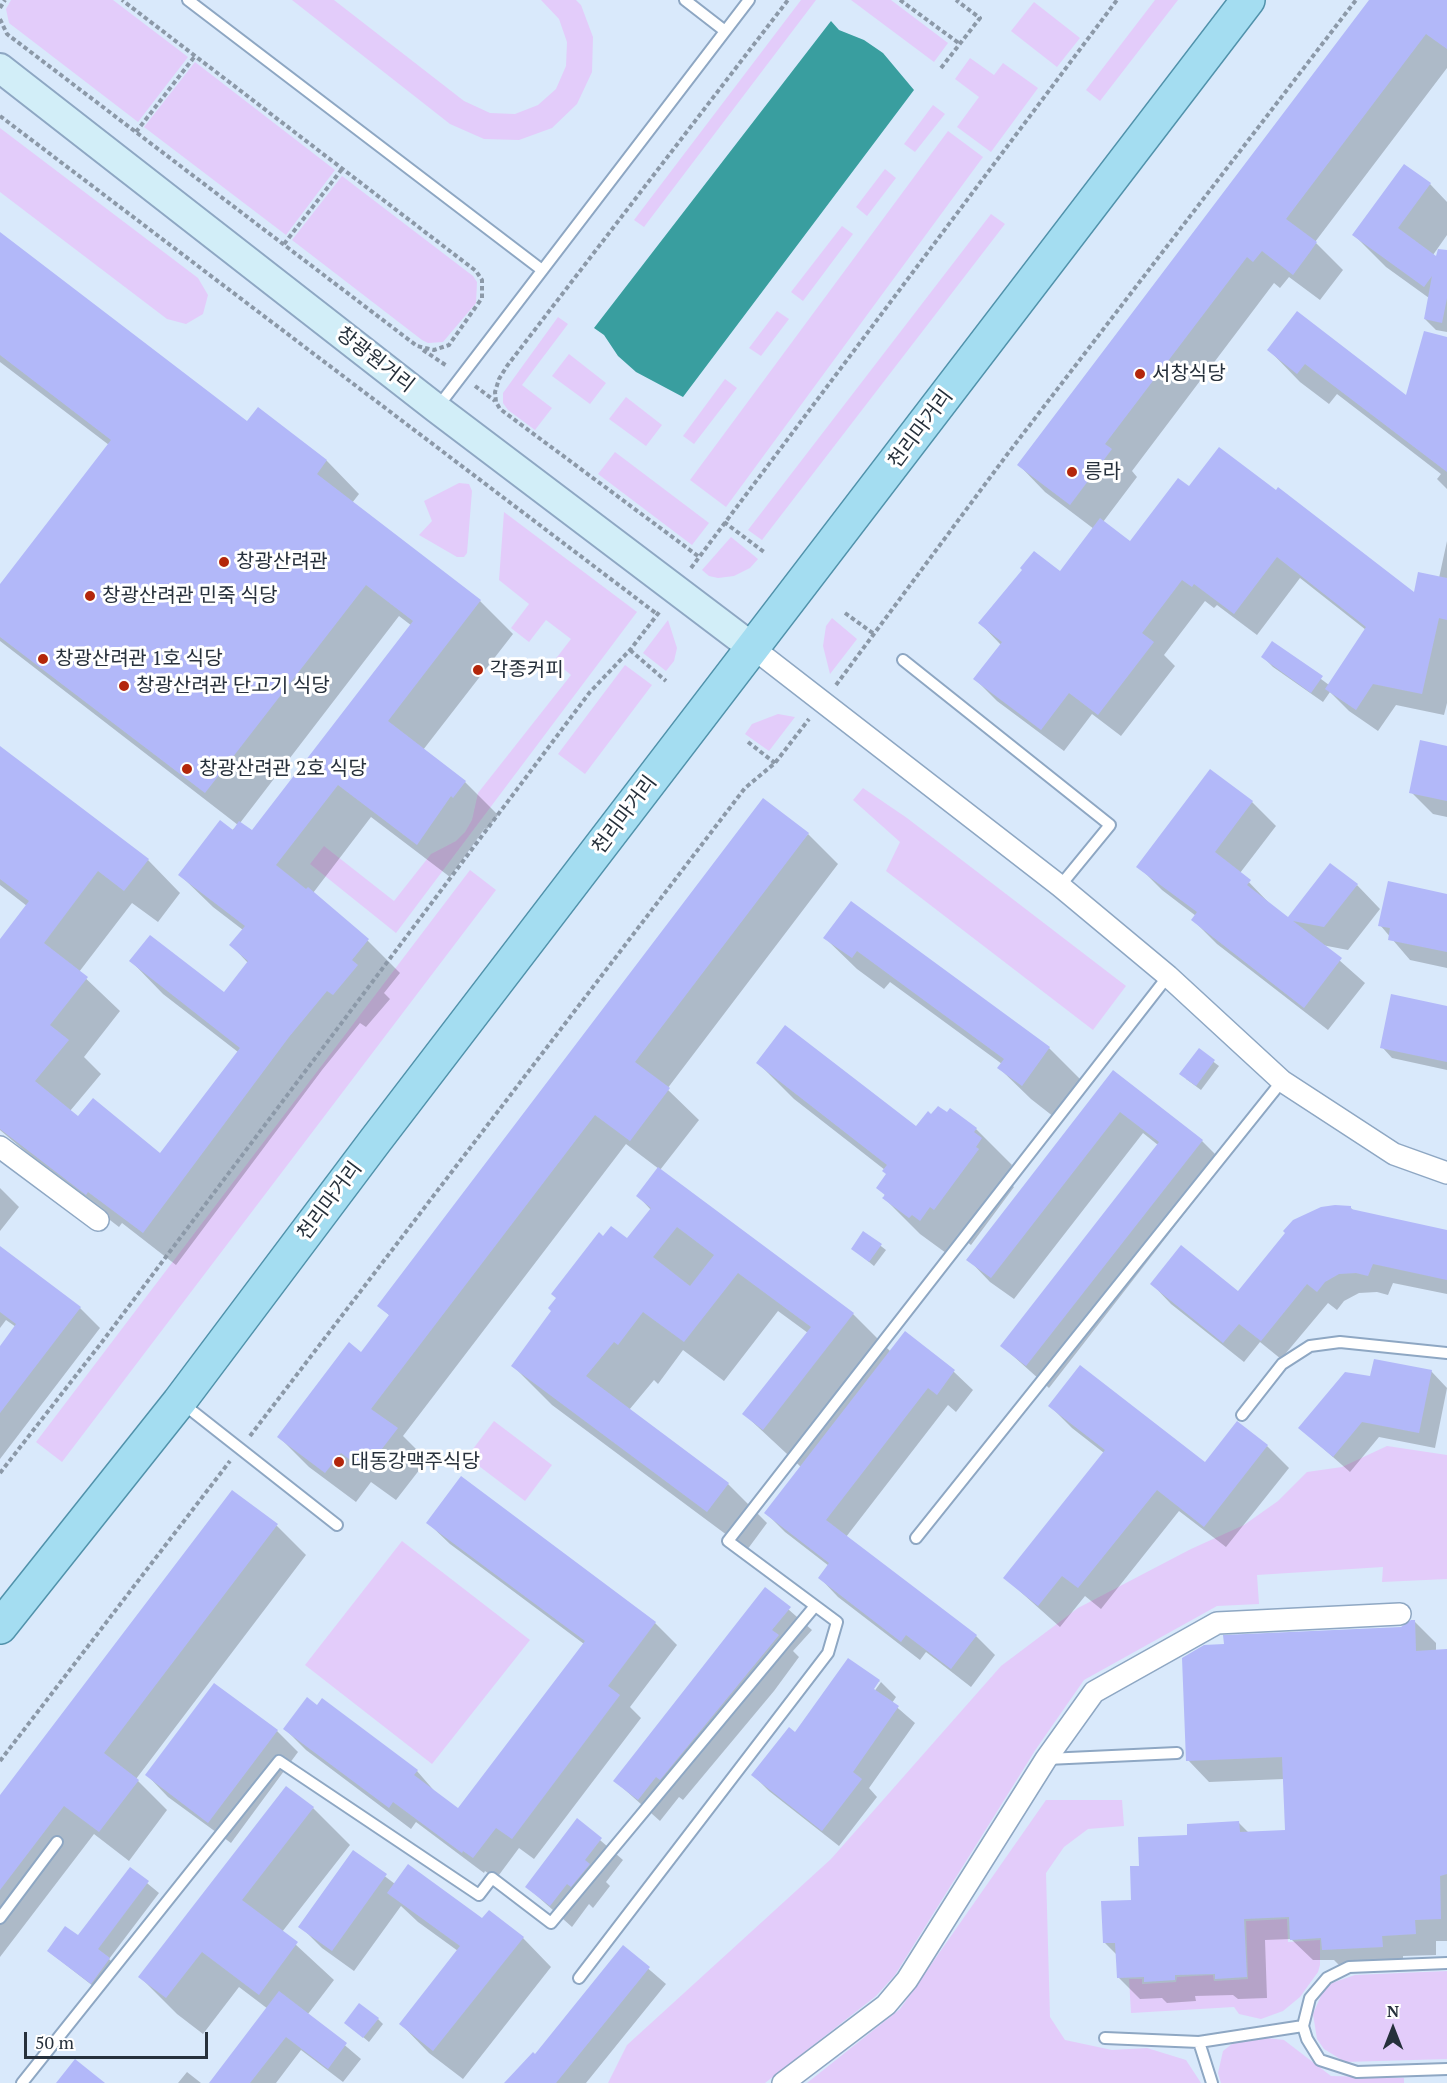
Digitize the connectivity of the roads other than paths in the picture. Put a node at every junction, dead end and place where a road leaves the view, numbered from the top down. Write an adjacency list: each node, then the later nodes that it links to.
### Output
1 (188, 0): 7 (lane)
2 (685, 0): 5 (lane)
3 (749, 0): 5 (lane)
4 (1248, 0): 9 (main road, 천리마거리)
5 (725, 31): 7 (lane)
6 (0, 68): 8 (main road, 창광원거리)
7 (542, 270): 8 (lane)
8 (436, 408): 9 (main road, 창광원거리)
9 (753, 648): 11 (street); 18 (main road, 천리마거리)
10 (903, 660): 11 (lane)
11 (1060, 886): 12 (street)
12 (1168, 976): 13 (street); 22 (lane)
13 (1282, 1081): 15 (street); 21 (lane)
14 (0, 1147): 16 (street)
15 (1447, 1173)
16 (98, 1220)
17 (1447, 1353): 19 (lane)
18 (179, 1402): 20 (lane); 24 (main road, 천리마거리)
19 (1242, 1415)
20 (337, 1525)
21 (916, 1538)
22 (815, 1606): 30 (lane); 35 (lane)
23 (1400, 1614): 26 (street)
24 (0, 1627)
25 (1176, 1753): 26 (lane)
26 (1046, 1759): 36 (street)
27 (57, 1842): 28 (lane)
28 (0, 1918)
29 (1447, 1963): 31 (lane)
30 (579, 1978)
31 (1303, 2026): 33 (lane); 34 (lane)
32 (1105, 2038): 33 (lane)
33 (1199, 2042): 37 (lane)
34 (1447, 2069)
35 (22, 2083)
36 (783, 2083)
37 (1212, 2083)

